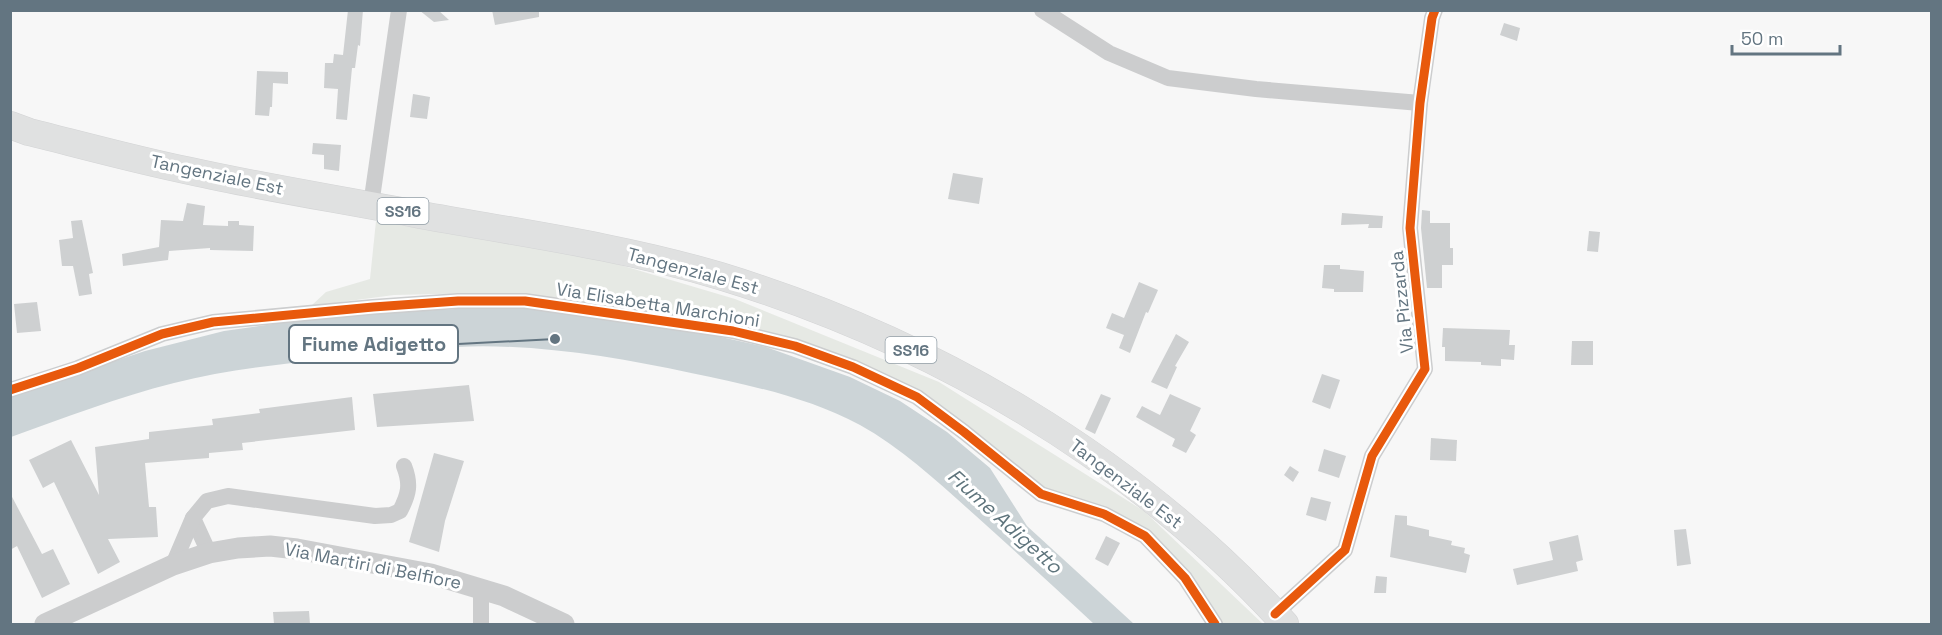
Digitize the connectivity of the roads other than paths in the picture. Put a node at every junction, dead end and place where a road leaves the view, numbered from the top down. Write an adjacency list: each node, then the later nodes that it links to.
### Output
1 (399, 10): 6 (street)
2 (1042, 10): 4 (street)
3 (1435, 10): 4 (street, Via Pizzarda)
4 (1420, 104): 13 (street, Via Pizzarda)
5 (10, 125): 6 (main road, Tangenziale Est / SS16)
6 (370, 205): 13 (main road, Tangenziale Est / SS16)
7 (10, 390): 17 (street, Via Elisabetta Marchioni)
8 (404, 466): 9 (street)
9 (193, 518): 10 (street); 11 (street)
10 (209, 553): 11 (street, Via Martiri di Belfiore); 12 (street, Via Martiri di Belfiore)
11 (173, 565): 14 (street, Via Martiri di Belfiore)
12 (481, 588): 15 (street); 16 (street, Via Martiri di Belfiore)
13 (1280, 619)
14 (45, 624)
15 (481, 624)
16 (564, 624)
17 (1215, 624)

